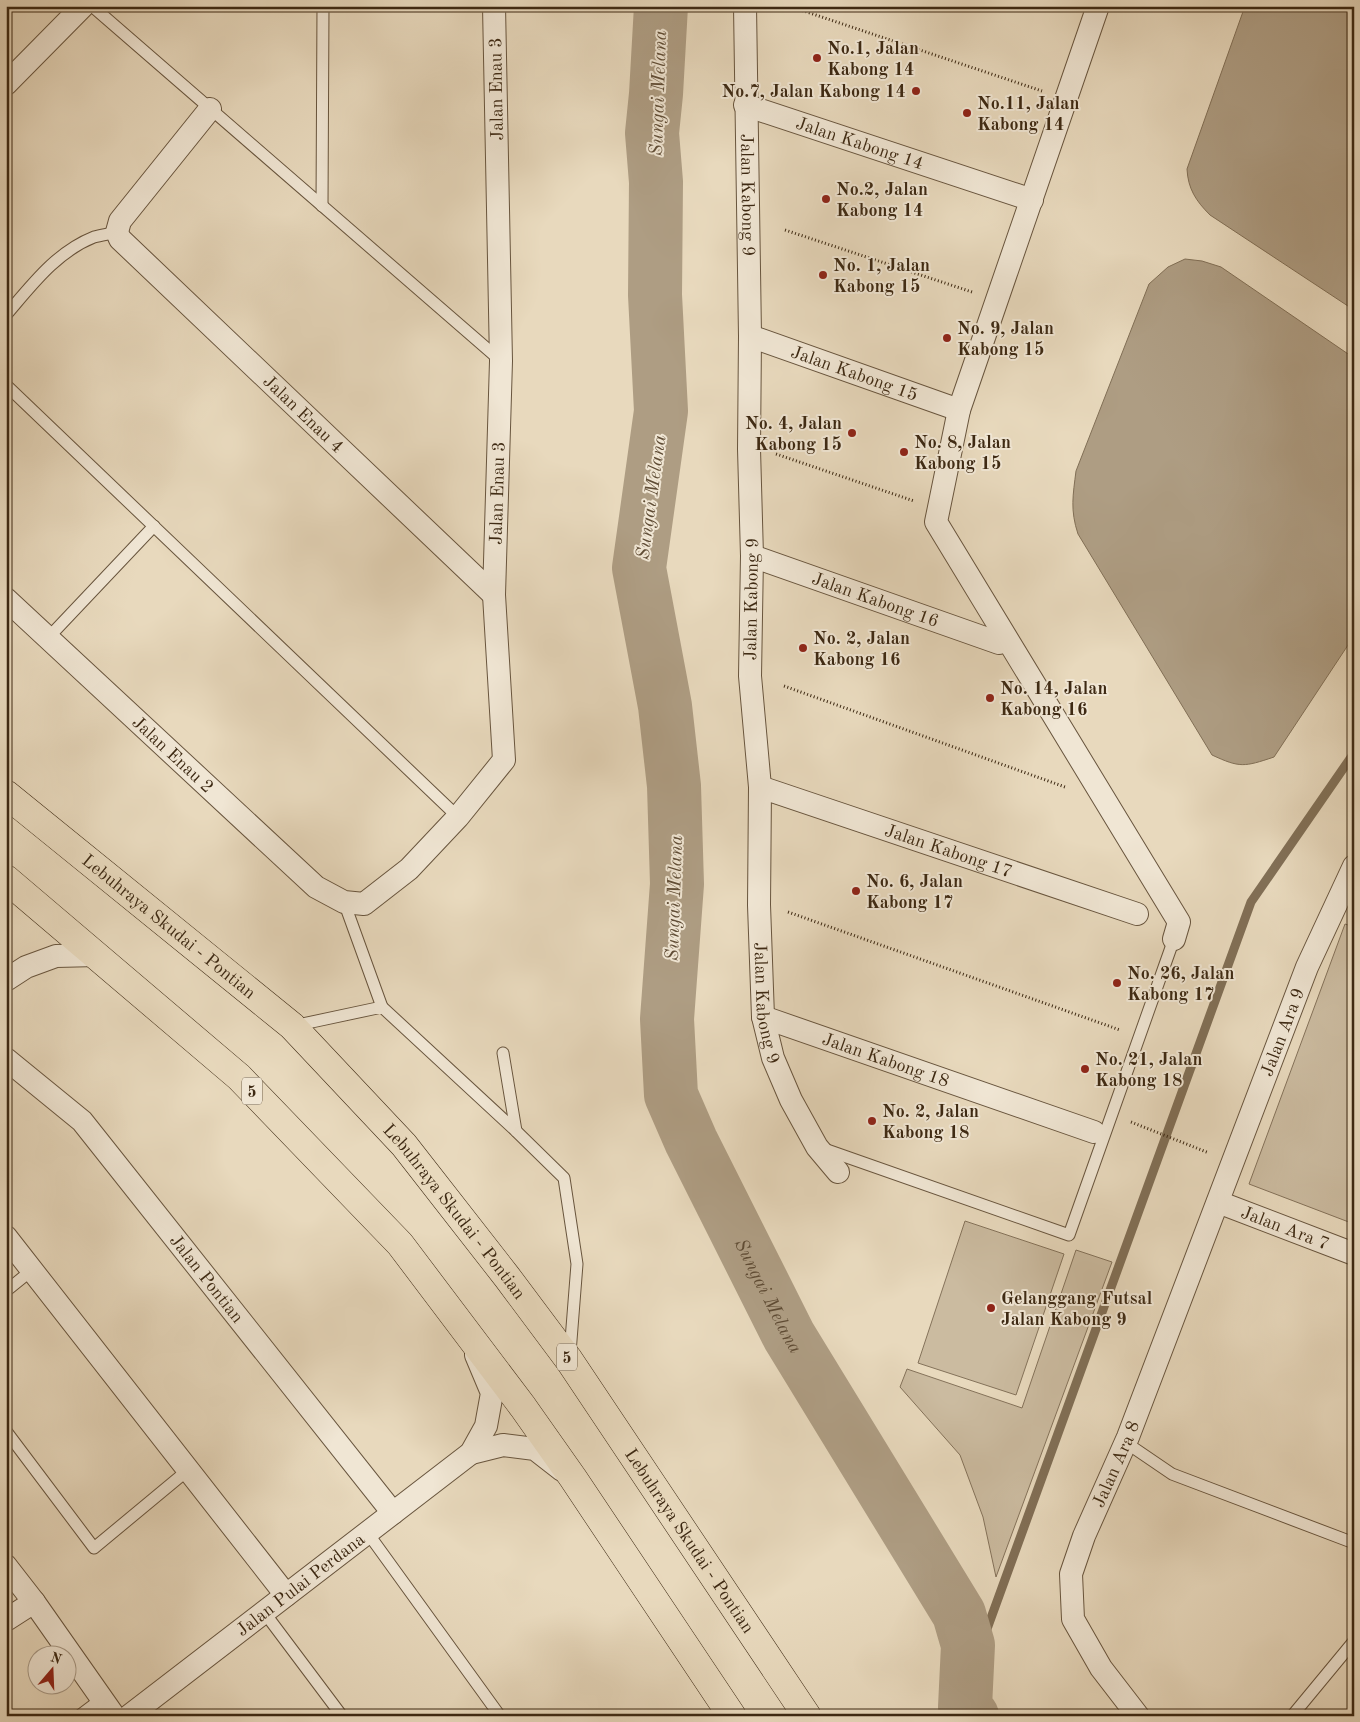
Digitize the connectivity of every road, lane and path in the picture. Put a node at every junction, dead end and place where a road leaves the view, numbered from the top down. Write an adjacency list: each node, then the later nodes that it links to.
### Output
1 (84, 6): 8 (street)
2 (92, 6): 11 (lane)
3 (323, 6): 13 (lane)
4 (494, 6): 19 (street, Jalan Enau 3)
5 (745, 6): 10 (street, Jalan Kabong 9)
6 (789, 6): 9 (path)
7 (1098, 6): 9 (street)
8 (6, 84)
9 (1066, 99): 12 (street)
10 (745, 105): 12 (street, Jalan Kabong 14); 18 (street, Jalan Kabong 9)
11 (210, 109): 13 (lane); 15 (street)
12 (1032, 200): 16 (street)
13 (322, 206): 19 (lane)
14 (785, 230): 16 (path)
15 (117, 232): 17 (lane); 26 (street, Jalan Enau 4)
16 (997, 300): 21 (street)
17 (6, 315)
18 (750, 336): 21 (street, Jalan Kabong 15); 25 (street, Jalan Kabong 9)
19 (501, 361): 26 (street, Jalan Enau 3)
20 (6, 386): 24 (lane)
21 (959, 410): 23 (street)
22 (773, 453): 23 (path)
23 (939, 510): 33 (street)
24 (154, 526): 28 (lane); 34 (lane)
25 (752, 556): 29 (street, Jalan Kabong 16); 31 (street, Jalan Kabong 9)
26 (494, 595): 34 (street, Jalan Enau 3)
27 (6, 599): 28 (street, Jalan Enau 2)
28 (48, 638): 38 (street, Jalan Enau 2)
29 (999, 643)
30 (784, 686): 33 (path)
31 (760, 786): 40 (street, Jalan Kabong 17); 45 (street, Jalan Kabong 9)
32 (6, 794): 46 (highway, Lebuhraya Skudai - Pontian / 5)
33 (1106, 801): 41 (street)
34 (458, 817): 38 (street, Jalan Enau 3)
35 (1354, 866): 37 (street, Jalan Ara 9)
36 (6, 879): 42 (highway, 5)
37 (1347, 897): 56 (street, Jalan Ara 9)
38 (344, 902): 44 (lane)
39 (788, 912): 47 (path)
40 (1137, 914)
41 (1174, 940): 47 (lane)
42 (97, 955): 43 (street); 61 (highway, 5)
43 (6, 980)
44 (382, 1007): 46 (lane); 51 (lane)
45 (762, 1017): 52 (street, Jalan Kabong 18); 54 (street, Jalan Kabong 9)
46 (292, 1026): 62 (highway, Lebuhraya Skudai - Pontian / 5)
47 (1140, 1037): 54 (lane)
48 (503, 1053): 51 (lane)
49 (6, 1058): 68 (street, Jalan Pontian)
50 (1147, 1128): 53 (path)
51 (516, 1131): 62 (lane)
52 (1094, 1132)
53 (1181, 1142)
54 (817, 1147): 55 (street, Jalan Kabong 9)
55 (838, 1172)
56 (1218, 1202): 58 (street, Jalan Ara 7); 64 (street, Jalan Ara 8)
57 (6, 1237): 59 (street)
58 (1354, 1254)
59 (32, 1270): 60 (lane); 66 (street)
60 (6, 1291)
61 (466, 1334): 65 (street, Jalan Pulai Perdana); 67 (highway, 5)
62 (569, 1360): 83 (highway, Lebuhraya Skudai - Pontian / 5)
63 (6, 1431): 66 (lane)
64 (1125, 1442): 70 (lane); 84 (street, Jalan Ara 8)
65 (471, 1453): 67 (street, Jalan Pulai Perdana); 68 (street, Jalan Pulai Perdana)
66 (188, 1470): 72 (street)
67 (573, 1478): 82 (highway, 5)
68 (393, 1513): 69 (street, Jalan Pulai Perdana)
69 (367, 1532): 72 (street, Jalan Pulai Perdana); 81 (lane)
70 (1354, 1543)
71 (6, 1566): 73 (street)
72 (286, 1595): 74 (street, Jalan Pulai Perdana)
73 (34, 1602): 75 (street); 77 (street)
74 (264, 1612): 79 (street, Jalan Pulai Perdana); 80 (lane)
75 (6, 1620)
76 (1354, 1641): 85 (lane)
77 (108, 1707): 78 (lane)
78 (79, 1716)
79 (129, 1716)
80 (342, 1716)
81 (500, 1716)
82 (732, 1716)
83 (807, 1716)
84 (1138, 1716)
85 (1292, 1716)

